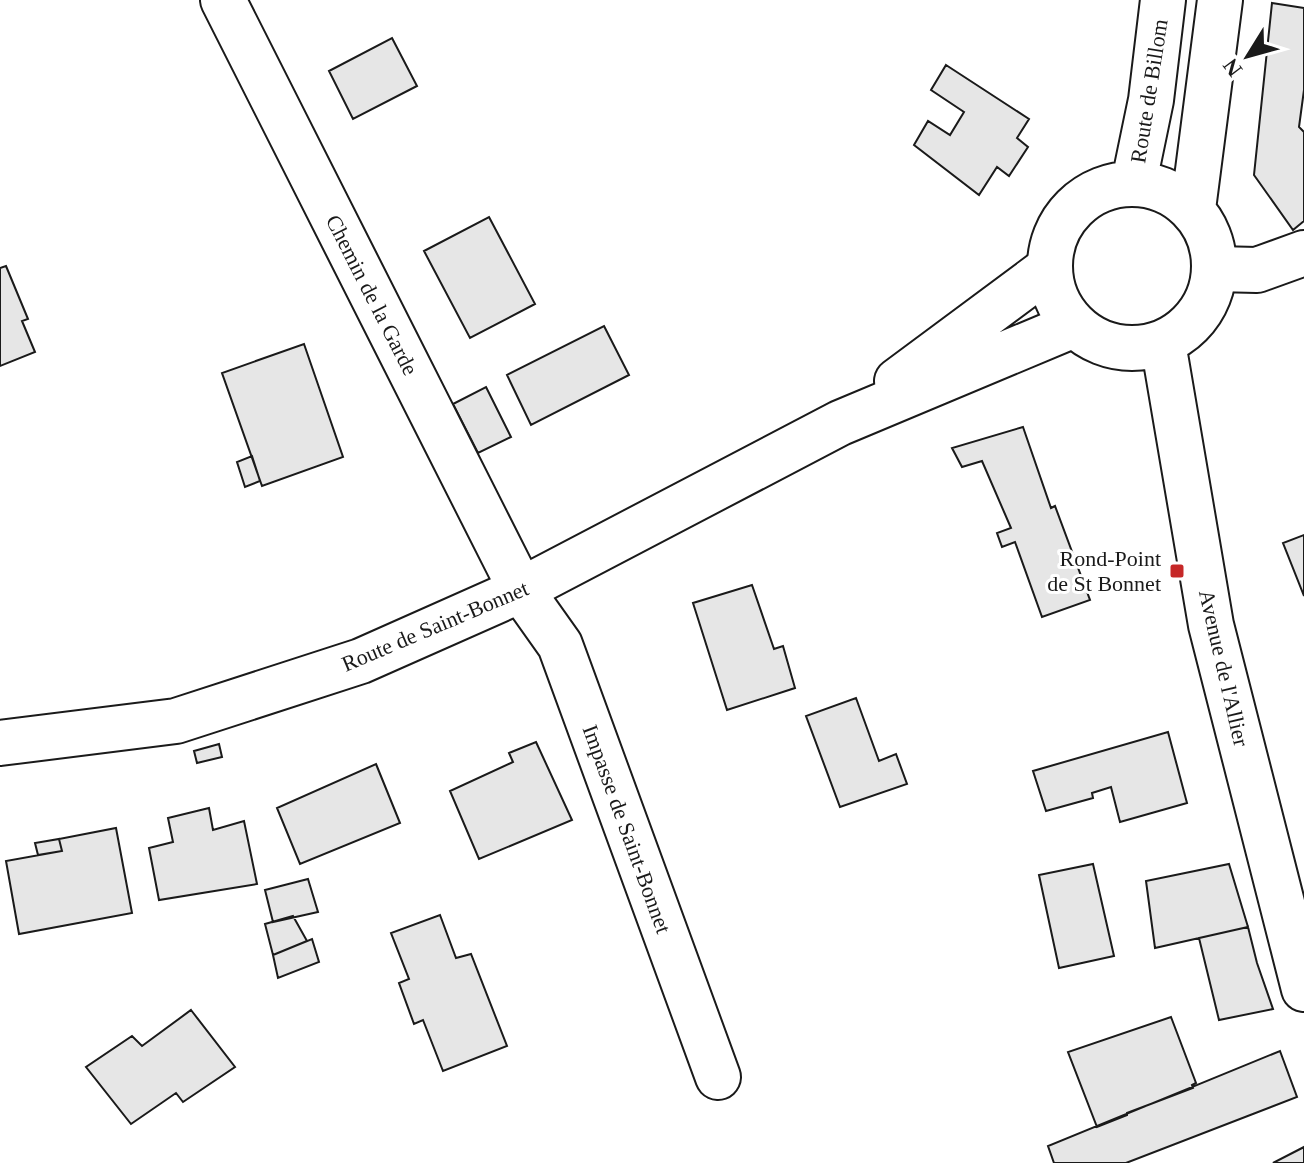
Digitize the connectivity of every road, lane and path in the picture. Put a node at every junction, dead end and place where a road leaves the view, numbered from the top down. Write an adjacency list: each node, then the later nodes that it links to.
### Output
1 (223, 0): 12 (street, Chemin de la Garde)
2 (1163, 0): 4 (street, Route de Billom)
3 (1220, 0): 5 (street)
4 (1134, 182): 5 (street); 7 (street)
5 (1193, 209): 8 (street)
6 (1304, 253): 8 (street)
7 (1049, 268): 9 (street); 11 (street, Route de Saint-Bonnet)
8 (1216, 269): 10 (street)
9 (1074, 325): 10 (street); 11 (street, Route de Saint-Bonnet)
10 (1163, 343): 14 (street, Avenue de l'Allier)
11 (840, 423): 12 (street, Route de Saint-Bonnet)
12 (521, 590): 13 (street, Route de Saint-Bonnet); 15 (street, Impasse de Saint-Bonnet)
13 (0, 743)
14 (1304, 989)
15 (718, 1077)

